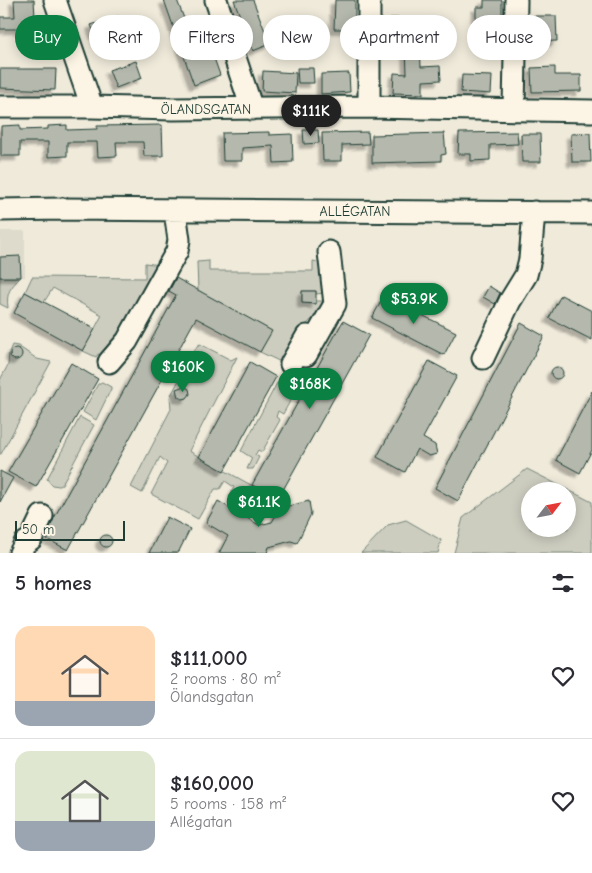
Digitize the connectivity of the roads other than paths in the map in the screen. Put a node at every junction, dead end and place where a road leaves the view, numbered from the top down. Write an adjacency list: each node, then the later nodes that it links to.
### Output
1 (55, 0): 5 (street)
2 (216, 0): 8 (street)
3 (370, 0): 7 (street)
4 (516, 0): 9 (street)
5 (92, 106): 6 (street, ÖLANDSGATAN); 8 (street, ÖLANDSGATAN)
6 (0, 107)
7 (369, 107): 8 (street, ÖLANDSGATAN); 9 (street, ÖLANDSGATAN)
8 (252, 109)
9 (514, 110): 10 (street, ÖLANDSGATAN)
10 (592, 111)
11 (0, 210): 12 (street, ALLÉGATAN)
12 (175, 211): 13 (street, ALLÉGATAN); 18 (street)
13 (534, 212): 14 (street, ALLÉGATAN); 16 (street)
14 (592, 213)
15 (329, 252): 17 (street)
16 (478, 359)
17 (299, 360)
18 (109, 362)
19 (42, 516): 20 (street)
20 (20, 553)

